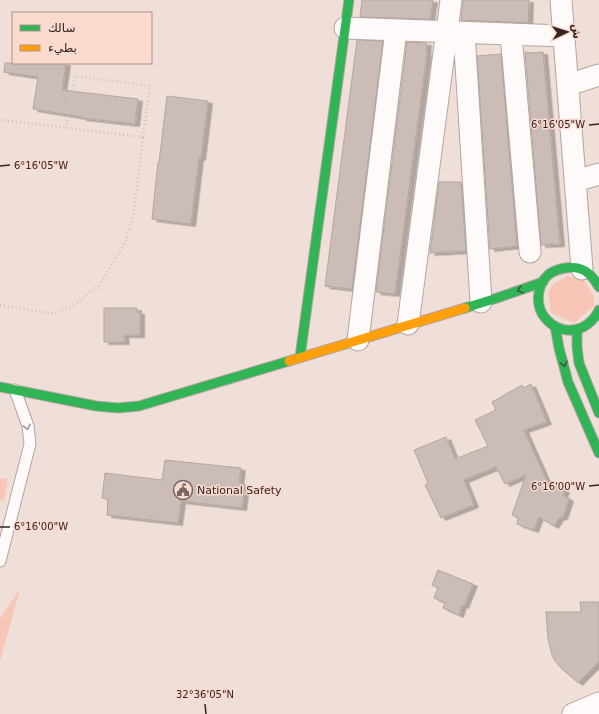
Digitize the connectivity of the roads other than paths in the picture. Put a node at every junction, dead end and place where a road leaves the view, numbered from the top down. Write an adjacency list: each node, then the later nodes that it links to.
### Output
1 (349, 0): 4 (street)
2 (451, 0): 6 (street)
3 (565, 1): 8 (street)
4 (345, 28): 5 (street); 23 (street)
5 (396, 30): 6 (street); 22 (street)
6 (455, 32): 7 (street); 16 (street); 19 (street)
7 (511, 34): 8 (street); 13 (street)
8 (564, 36): 10 (street)
9 (599, 75): 10 (street)
10 (568, 85): 12 (street)
11 (599, 174): 12 (street)
12 (575, 181): 14 (street)
13 (530, 252)
14 (592, 275): 15 (street)
15 (543, 282): 16 (street, one-way to 16); 20 (street)
16 (489, 300): 17 (street); 19 (street)
17 (511, 301)
18 (598, 313): 21 (street)
19 (408, 324): 22 (street)
20 (555, 326): 21 (street); 27 (street, one-way to 27)
21 (577, 330): 26 (street)
22 (358, 340): 23 (street)
23 (300, 357): 25 (street)
24 (0, 387): 25 (street)
25 (14, 390): 28 (lane, one-way to 28)
26 (599, 413)
27 (597, 444)
28 (0, 562)
29 (599, 703): 30 (street)
30 (573, 714)

